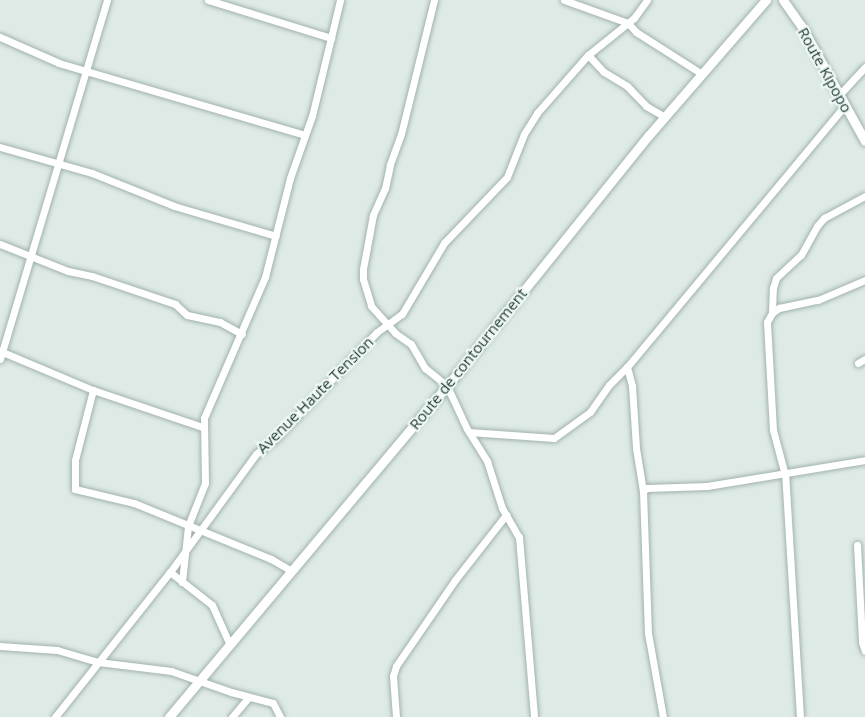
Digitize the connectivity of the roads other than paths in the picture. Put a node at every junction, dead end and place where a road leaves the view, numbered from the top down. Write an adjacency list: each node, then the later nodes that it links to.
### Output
1 (107, 0): 14 (street)
2 (208, 0): 11 (street)
3 (340, 0): 11 (street)
4 (434, 0): 29 (street)
5 (564, 0): 9 (street)
6 (647, 0): 9 (street, Avenue Haute Tension)
7 (765, 0): 15 (street, Route de contournement)
8 (783, 0): 16 (street, Route Kipopo)
9 (628, 23): 12 (street, Avenue Haute Tension); 15 (street)
10 (0, 38): 14 (street)
11 (331, 38): 19 (street)
12 (588, 55): 18 (street); 29 (street, Avenue Haute Tension)
13 (865, 67): 16 (street)
14 (86, 71): 19 (street); 22 (street)
15 (702, 74): 18 (street, Route de contournement)
16 (839, 95): 17 (street, Route Kipopo)
17 (845, 105): 20 (street, Route Kipopo); 32 (street)
18 (665, 117): 33 (street, Route de contournement)
19 (305, 135): 24 (street)
20 (865, 141)
21 (0, 147): 22 (street)
22 (58, 165): 24 (street); 26 (street)
23 (865, 196): 28 (street)
24 (276, 236): 30 (street)
25 (0, 244): 26 (street)
26 (32, 257): 30 (street); 31 (street)
27 (865, 280): 28 (street)
28 (772, 312): 38 (street)
29 (388, 326): 33 (street); 42 (street, Avenue Haute Tension)
30 (242, 334): 35 (street)
31 (1, 354): 34 (street)
32 (627, 368): 36 (street); 39 (street)
33 (447, 386): 36 (street); 45 (street, Route de contournement)
34 (93, 390): 35 (street); 41 (street)
35 (202, 427): 41 (street)
36 (469, 432): 40 (street)
37 (865, 462): 38 (street)
38 (785, 475): 39 (street); 61 (street)
39 (643, 491): 60 (street)
40 (506, 515): 58 (street); 59 (street)
41 (188, 526): 42 (street); 44 (street)
42 (200, 531): 44 (street, Avenue Haute Tension); 45 (street)
43 (857, 545): 50 (street)
44 (186, 550): 46 (street, Avenue Haute Tension); 47 (street)
45 (292, 571): 48 (street, Route de contournement)
46 (170, 572): 47 (street); 51 (street, Avenue Haute Tension)
47 (183, 582): 48 (street)
48 (230, 645): 52 (street, Route de contournement)
49 (0, 646): 51 (street)
50 (865, 651)
51 (98, 662): 52 (street); 54 (street, Avenue Haute Tension)
52 (201, 680): 53 (street); 55 (street, Route de contournement)
53 (249, 697): 56 (street); 57 (street)
54 (55, 717)
55 (169, 717)
56 (232, 717)
57 (280, 717)
58 (396, 717)
59 (534, 717)
60 (663, 717)
61 (800, 717)

